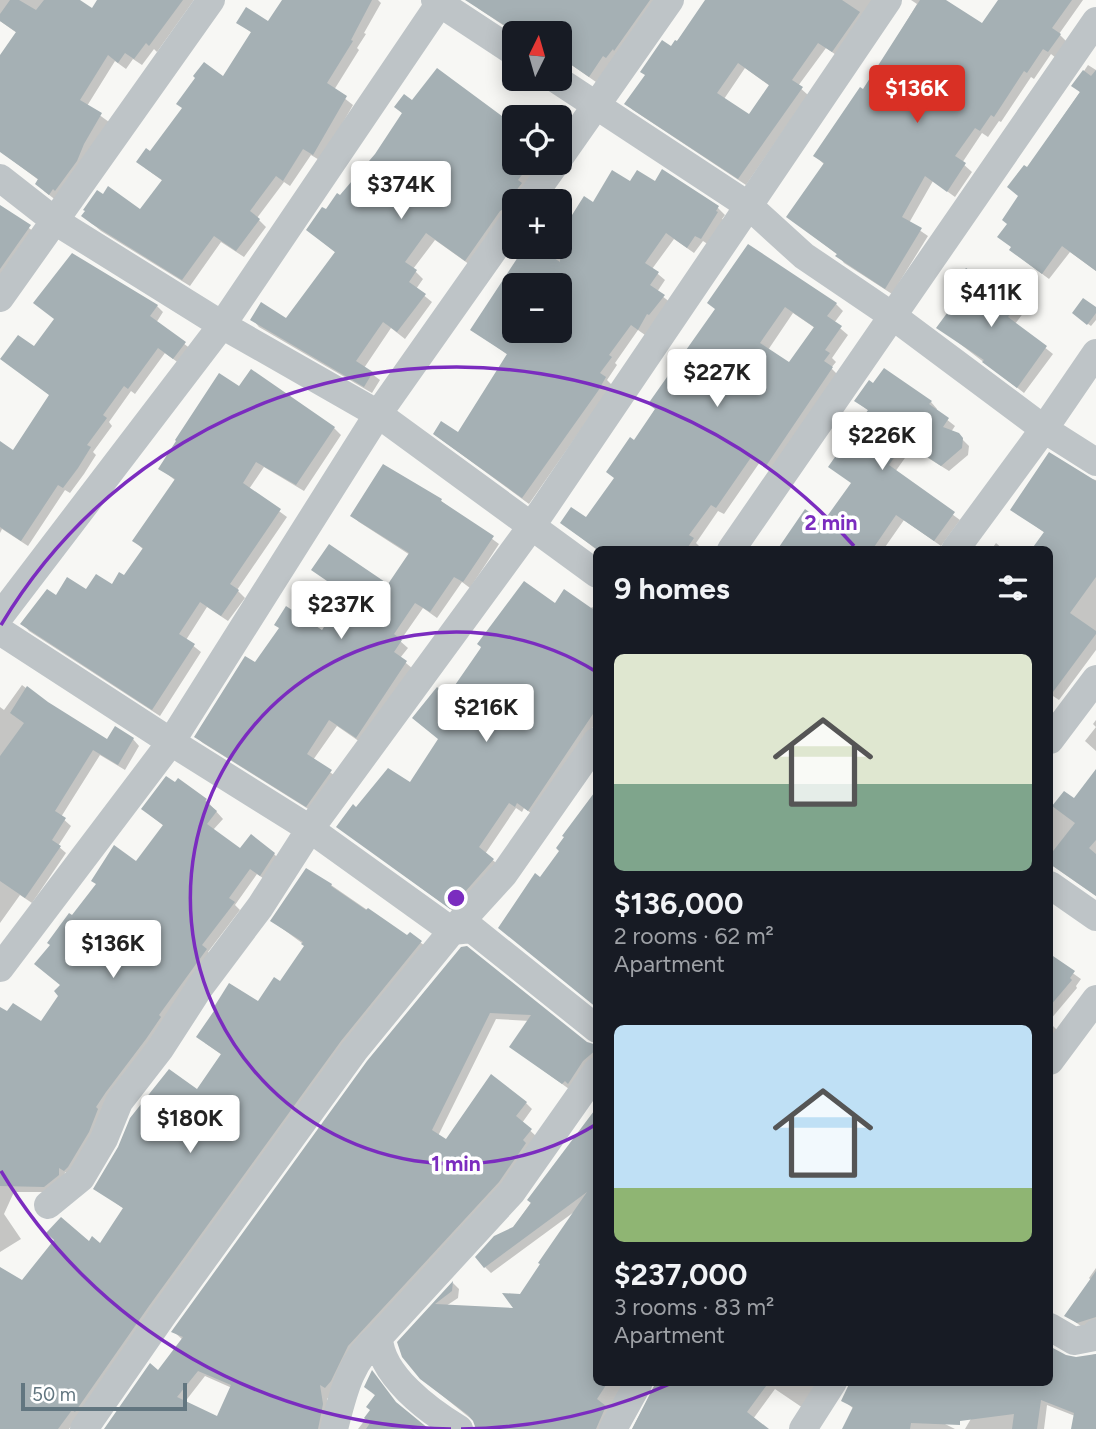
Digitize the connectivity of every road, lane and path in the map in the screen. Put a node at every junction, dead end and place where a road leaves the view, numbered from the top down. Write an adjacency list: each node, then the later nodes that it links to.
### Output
1 (211, 0): 12 (street)
2 (670, 0): 8 (street)
3 (888, 0): 11 (street)
4 (439, 1): 6 (street); 16 (street)
5 (1096, 21): 15 (street)
6 (502, 44)
7 (572, 89): 8 (street)
8 (596, 105): 9 (street); 11 (street)
9 (572, 140)
10 (0, 178): 12 (street)
11 (749, 206): 15 (street); 21 (street)
12 (55, 222): 14 (street); 16 (street)
13 (502, 238): 18 (street)
14 (0, 298)
15 (894, 317): 19 (street); 22 (street)
16 (222, 325): 18 (street); 25 (street)
17 (1096, 353): 19 (street)
18 (378, 414): 21 (street); 29 (street)
19 (1044, 429): 20 (street); 23 (street)
20 (1096, 462)
21 (531, 527): 24 (street); 31 (street)
22 (734, 546)
23 (958, 546)
24 (593, 571)
25 (0, 616)
26 (0, 631): 29 (street)
27 (1096, 679): 28 (street)
28 (1053, 736)
29 (171, 742): 31 (street); 35 (street)
30 (593, 747): 34 (street)
31 (310, 829): 34 (street); 40 (street)
32 (1053, 887): 33 (street)
33 (1096, 917)
34 (452, 931): 37 (street); 46 (street)
35 (0, 968)
36 (1096, 999): 38 (street)
37 (593, 1026)
38 (1053, 1057)
39 (593, 1077): 43 (street)
40 (48, 1205)
41 (1053, 1329): 42 (street)
42 (1096, 1333)
43 (379, 1337): 47 (street); 48 (street)
44 (637, 1386): 49 (street)
45 (830, 1386): 50 (street)
46 (85, 1429)
47 (334, 1429)
48 (459, 1429)
49 (612, 1429)
50 (803, 1429)

